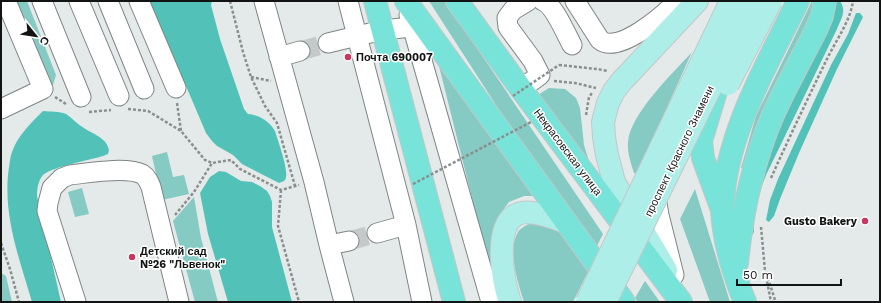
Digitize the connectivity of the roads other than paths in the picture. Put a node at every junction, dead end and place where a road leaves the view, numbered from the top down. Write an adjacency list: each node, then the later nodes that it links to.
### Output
1 (6, 1): 34 (street)
2 (42, 1): 32 (street)
3 (79, 1): 33 (street)
4 (108, 1): 30 (street)
5 (140, 1): 29 (street)
6 (264, 1): 28 (street)
7 (348, 1): 24 (street)
8 (375, 1): 23 (highway)
9 (458, 1): 31 (highway, Некрасовская улица)
10 (528, 1): 31 (street)
11 (543, 1): 26 (street)
12 (575, 1): 13 (street)
13 (677, 1)
14 (697, 1): 43 (main road)
15 (722, 1): 43 (street)
16 (731, 1): 51 (main road, проспект Красного Знамени, bridge)
17 (751, 1): 35 (highway); 41 (main road, проспект Красного Знамени, bridge)
18 (771, 1): 41 (main road, bridge)
19 (798, 1): 35 (highway)
20 (825, 1): 42 (highway)
21 (406, 2): 22 (street); 36 (highway)
22 (411, 27): 23 (street); 49 (street)
23 (383, 30): 24 (street); 48 (highway)
24 (357, 36): 25 (street); 37 (street)
25 (328, 43)
26 (572, 45)
27 (300, 51): 28 (street)
28 (279, 57): 40 (street)
29 (176, 88)
30 (144, 89)
31 (517, 93): 43 (highway, Некрасовская улица)
32 (81, 97)
33 (121, 102)
34 (1, 109)
35 (722, 210): 42 (highway)
36 (565, 222): 50 (main road); 53 (highway)
37 (406, 225): 38 (street); 47 (street)
38 (377, 233)
39 (349, 241): 40 (street)
40 (329, 245): 46 (street)
41 (628, 253): 52 (main road, проспект Красного Знамени, bridge)
42 (735, 278): 54 (highway)
43 (681, 297)
44 (76, 302): 45 (street)
45 (179, 302)
46 (344, 302)
47 (422, 302)
48 (454, 302)
49 (491, 302)
50 (510, 302)
51 (587, 302)
52 (605, 302)
53 (624, 302)
54 (745, 302)

